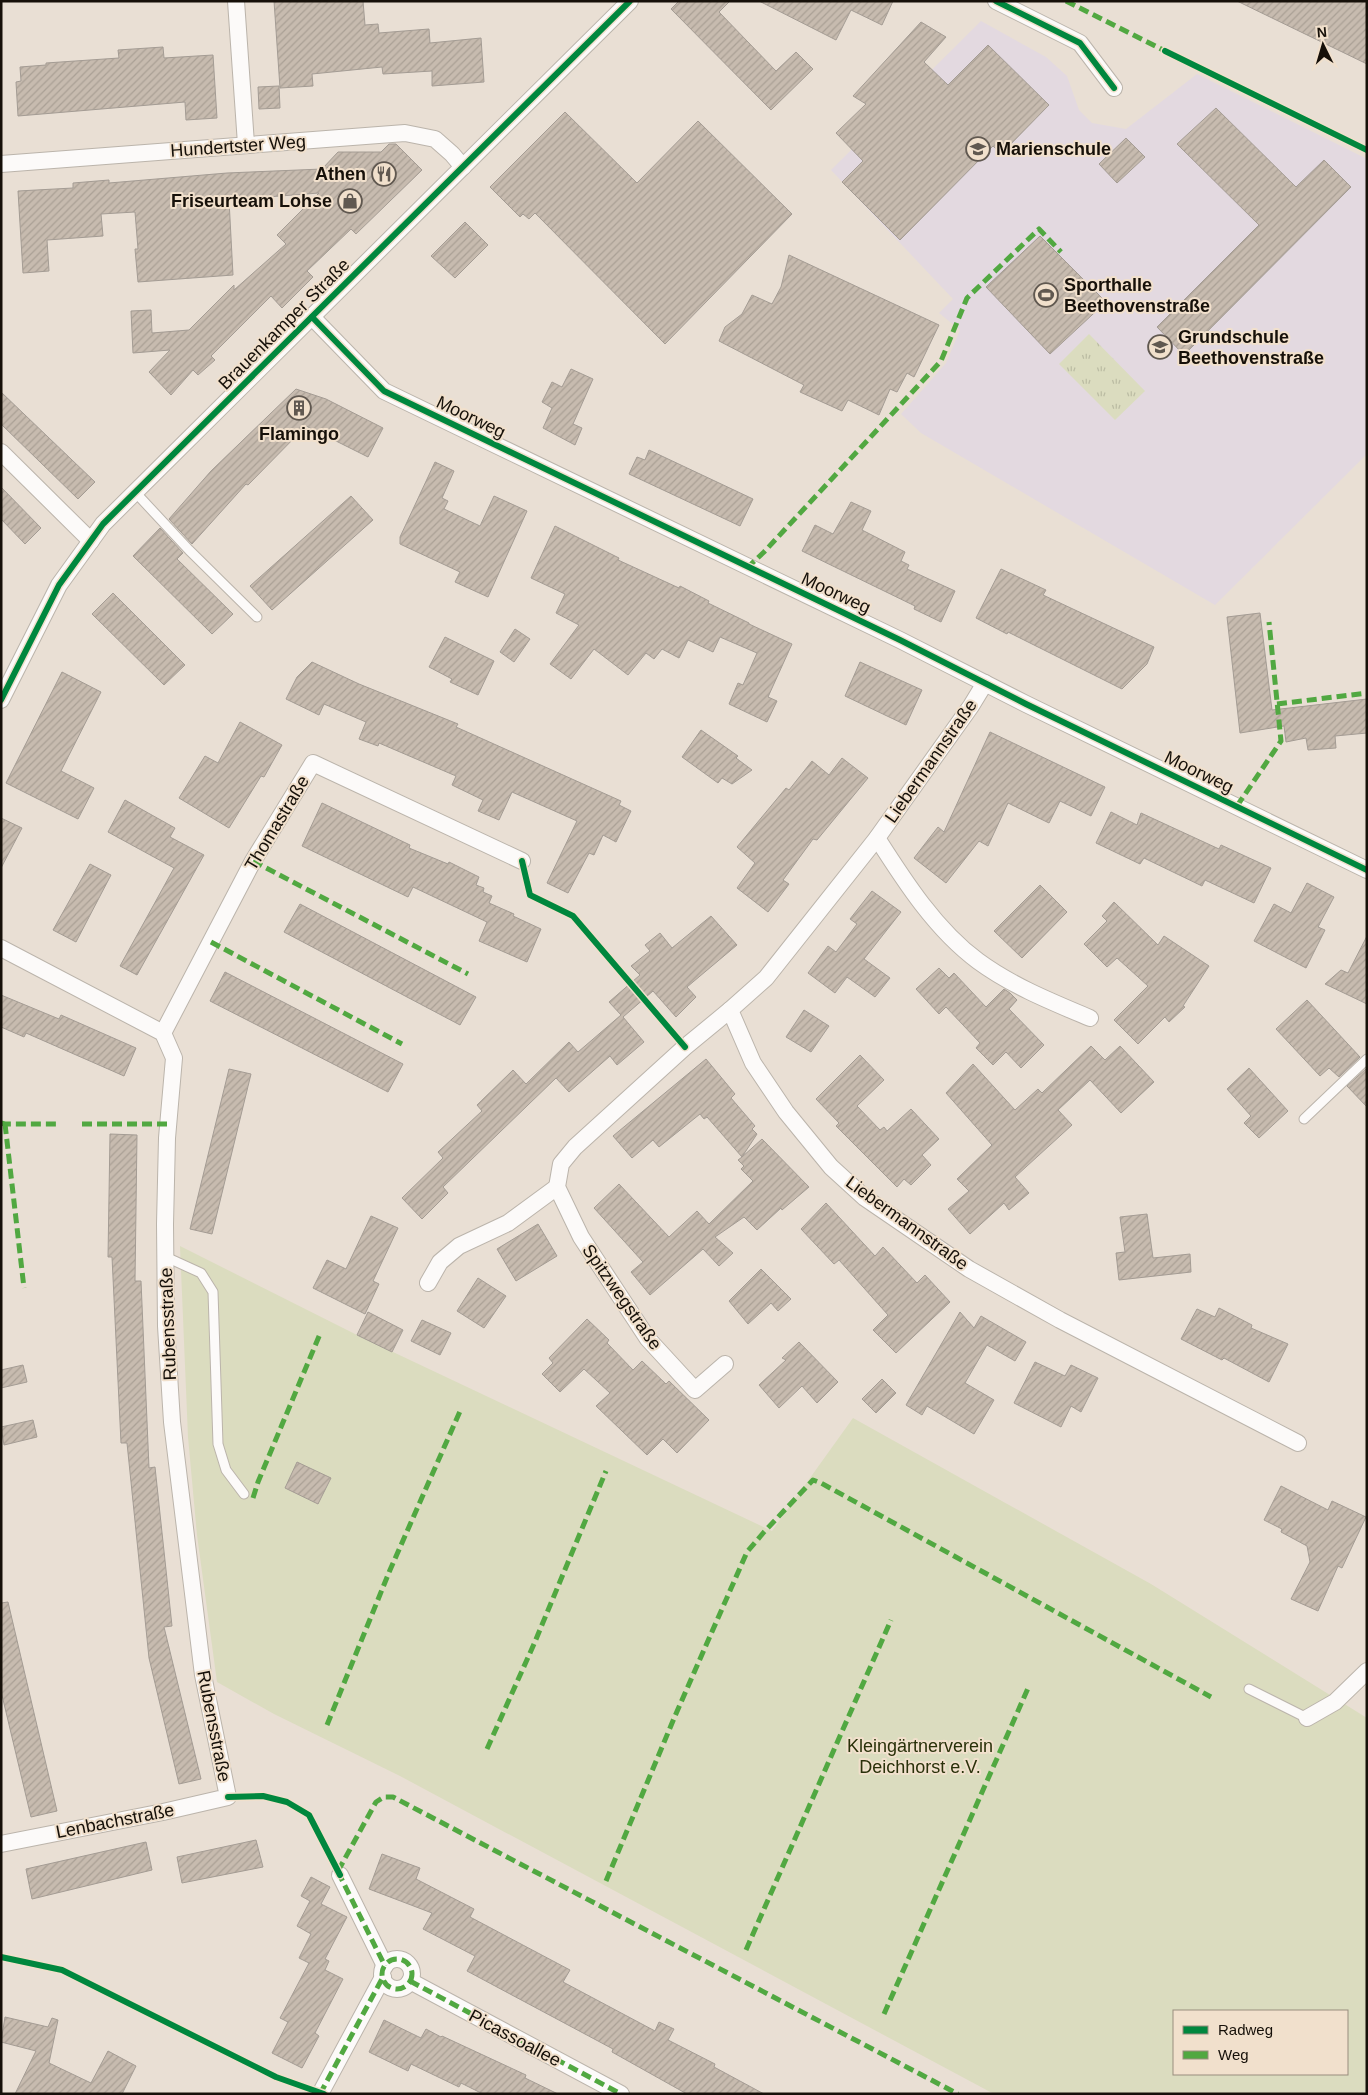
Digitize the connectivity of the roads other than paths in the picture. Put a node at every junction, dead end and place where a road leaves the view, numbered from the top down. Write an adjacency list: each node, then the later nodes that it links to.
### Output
1 (236, 1): 5 (street)
2 (630, 1): 7 (street, Brauenkamper Straße)
3 (996, 1): 4 (street)
4 (1114, 88)
5 (246, 144): 6 (street, Hundertster Weg); 7 (street, Hundertster Weg)
6 (1, 164)
7 (463, 167): 8 (street, Brauenkamper Straße)
8 (312, 317): 10 (street, Brauenkamper Straße); 13 (street, Moorweg)
9 (1, 452): 11 (street)
10 (135, 492): 11 (street, Brauenkamper Straße); 12 (lane)
11 (91, 541): 14 (street, Brauenkamper Straße)
12 (257, 617)
13 (985, 683): 15 (street, Liebermannstraße); 17 (street, Moorweg)
14 (1, 700)
15 (876, 838): 19 (street, Liebermannstraße); 20 (street, Liebermannstraße)
16 (522, 861): 21 (street, Thomastraße)
17 (1367, 870)
18 (1, 948): 21 (street)
19 (730, 1010): 24 (street); 28 (street, Liebermannstraße)
20 (1090, 1018)
21 (163, 1033): 25 (street, Rubensstraße)
22 (1367, 1059): 23 (lane)
23 (1304, 1119)
24 (557, 1187): 26 (street); 27 (street, Spitzwegstraße)
25 (166, 1257): 29 (lane); 33 (street, Rubensstraße)
26 (428, 1283)
27 (725, 1364)
28 (1298, 1443)
29 (244, 1494)
30 (1367, 1671): 32 (street)
31 (1249, 1689): 32 (lane)
32 (1307, 1718)
33 (228, 1797): 34 (street, Lenbachstraße)
34 (1, 1844)
35 (340, 1875): 36 (street)
36 (384, 1971): 37 (street); 37 (street); 38 (street)
37 (410, 1982): 39 (street, Picassoallee)
38 (320, 2094)
39 (621, 2094)

